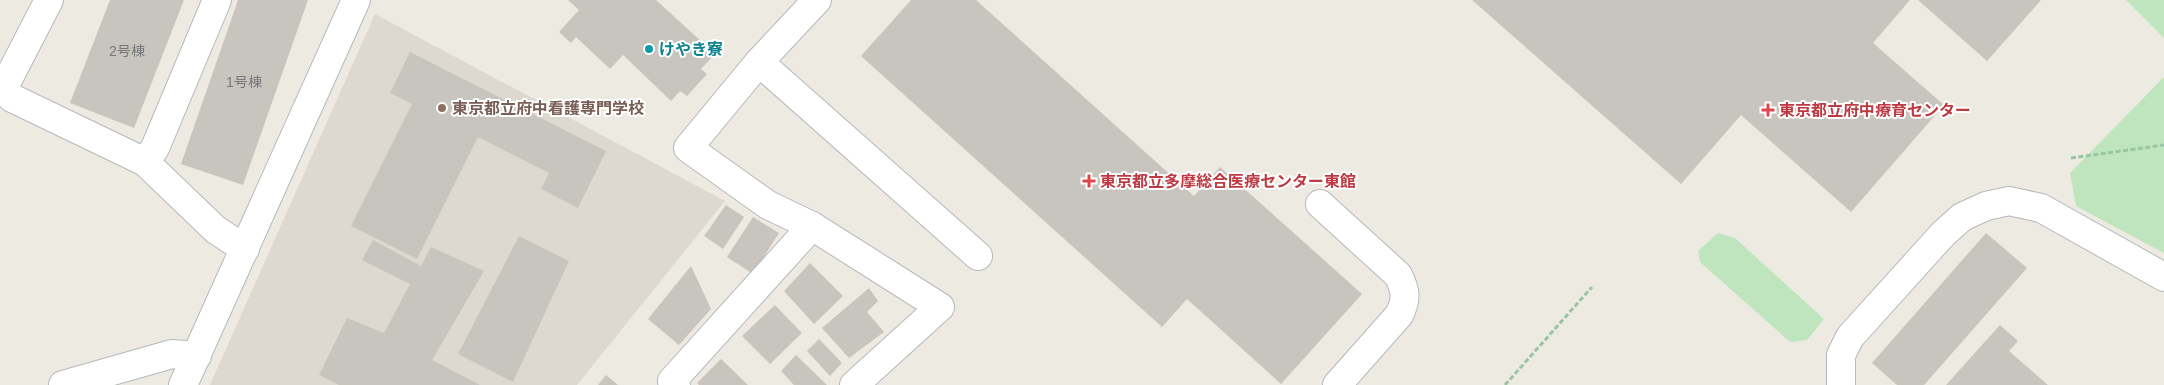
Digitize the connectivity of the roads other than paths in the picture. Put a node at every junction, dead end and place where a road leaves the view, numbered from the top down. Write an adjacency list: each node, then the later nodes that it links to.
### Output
1 (49, 0): 6 (street)
2 (217, 0): 6 (street)
3 (356, 0): 9 (street)
4 (817, 0): 5 (street)
5 (759, 62): 8 (street); 10 (street)
6 (145, 162): 9 (street)
7 (1320, 204): 17 (street)
8 (812, 226): 15 (street); 16 (street)
9 (245, 249): 12 (street)
10 (978, 256)
11 (2164, 277): 18 (street)
12 (197, 356): 13 (street); 14 (street)
13 (62, 385)
14 (183, 385)
15 (676, 385)
16 (854, 385)
17 (1337, 385)
18 (1841, 385)

